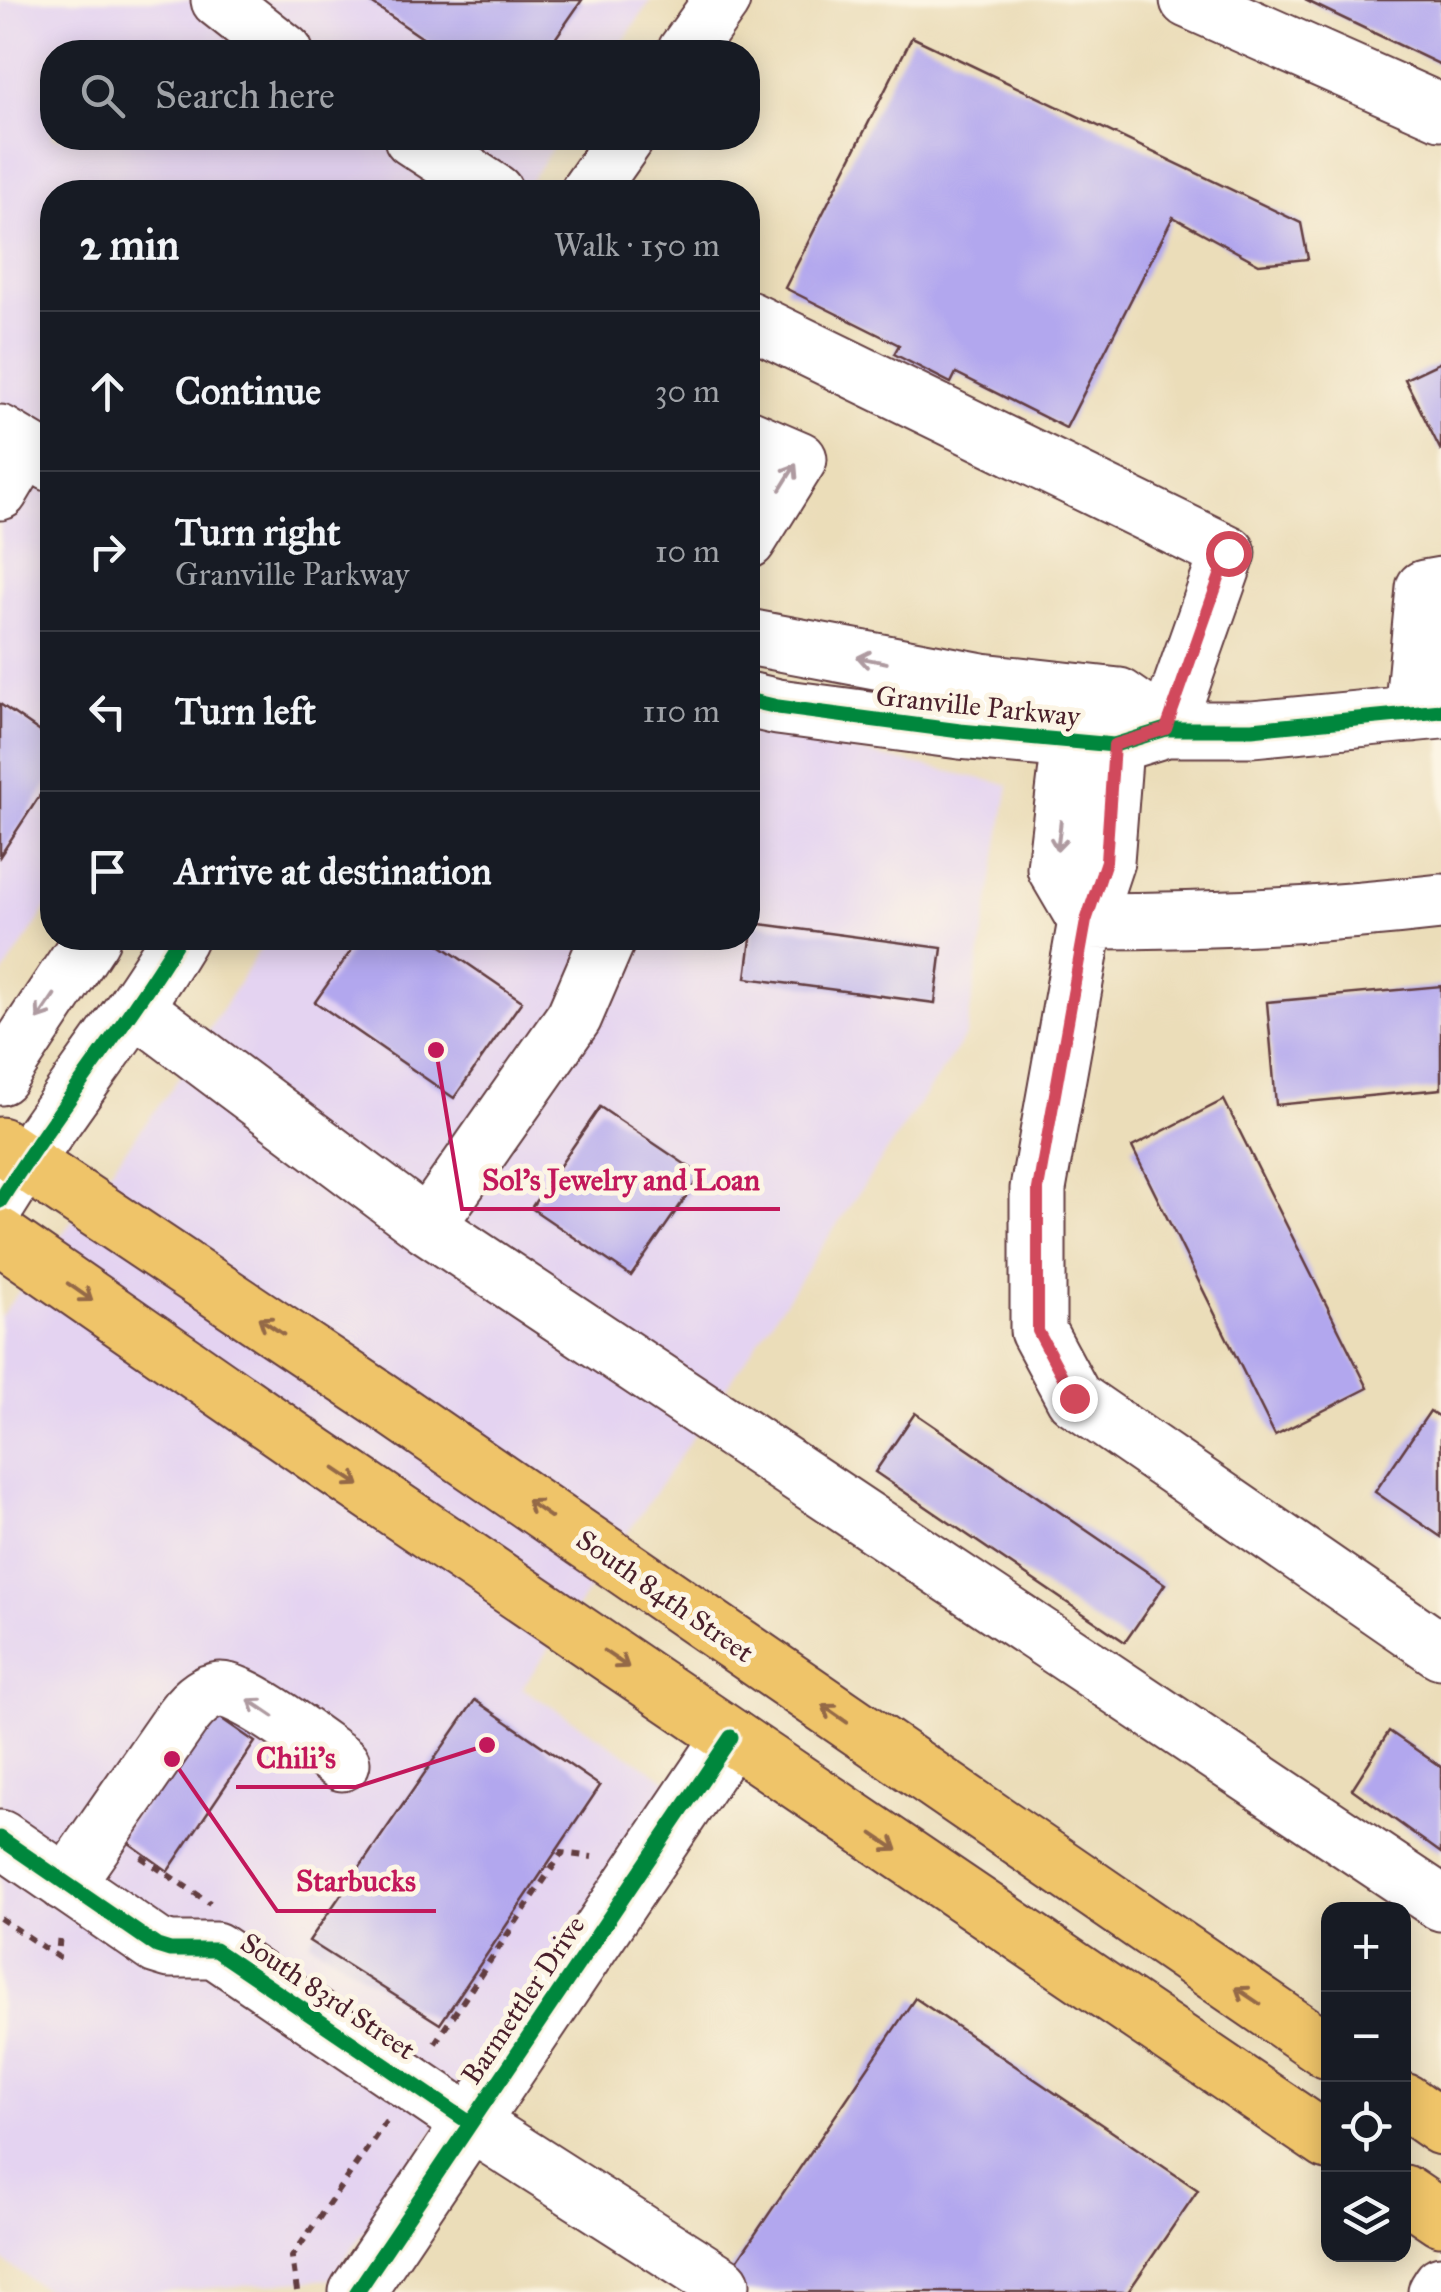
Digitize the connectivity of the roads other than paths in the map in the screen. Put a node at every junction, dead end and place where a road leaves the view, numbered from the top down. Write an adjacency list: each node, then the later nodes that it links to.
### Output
1 (219, 0): 4 (street)
2 (722, 0): 5 (street)
3 (1188, 0): 6 (street)
4 (271, 40)
5 (694, 40)
6 (1441, 112)
7 (431, 150): 9 (street)
8 (618, 150): 10 (street)
9 (477, 180)
10 (596, 180)
11 (760, 325): 20 (street)
12 (760, 442): 13 (street, one-way to 12)
13 (760, 523)
14 (1441, 585): 18 (street)
15 (760, 639): 16 (street, Granville Parkway, one-way to 15)
16 (956, 676): 19 (street, Granville Parkway); 21 (street)
17 (760, 703): 21 (street, Granville Parkway)
18 (1427, 712): 20 (street)
19 (1095, 719): 20 (street, Granville Parkway); 21 (street, Granville Parkway); 23 (street)
20 (1166, 729)
21 (946, 730)
22 (1441, 902): 23 (street)
23 (1086, 921): 32 (street)
24 (84, 950): 28 (street, one-way to 28)
25 (172, 950): 27 (street)
26 (603, 950): 30 (street)
27 (136, 1008): 29 (street); 30 (street)
28 (0, 1077)
29 (8, 1169): 38 (main road, South 84th Street, one-way to 29)
30 (427, 1226): 36 (street)
31 (0, 1236): 33 (main road, one-way to 33)
32 (1441, 1651)
33 (730, 1736): 40 (street, Barmettler Drive); 42 (main road, one-way to 42)
34 (342, 1763): 37 (street, one-way to 37)
35 (0, 1838): 37 (street, South 83rd Street)
36 (1441, 1903)
37 (63, 1906): 40 (street, South 83rd Street)
38 (1321, 2046)
39 (1411, 2107): 41 (main road)
40 (470, 2123): 45 (street, South 83rd Street); 47 (street, Barmettler Drive)
41 (1441, 2127)
42 (1321, 2137)
43 (1411, 2198): 44 (main road)
44 (1441, 2218)
45 (722, 2284)
46 (1441, 2284): 48 (street)
47 (357, 2292)
48 (1436, 2292)

